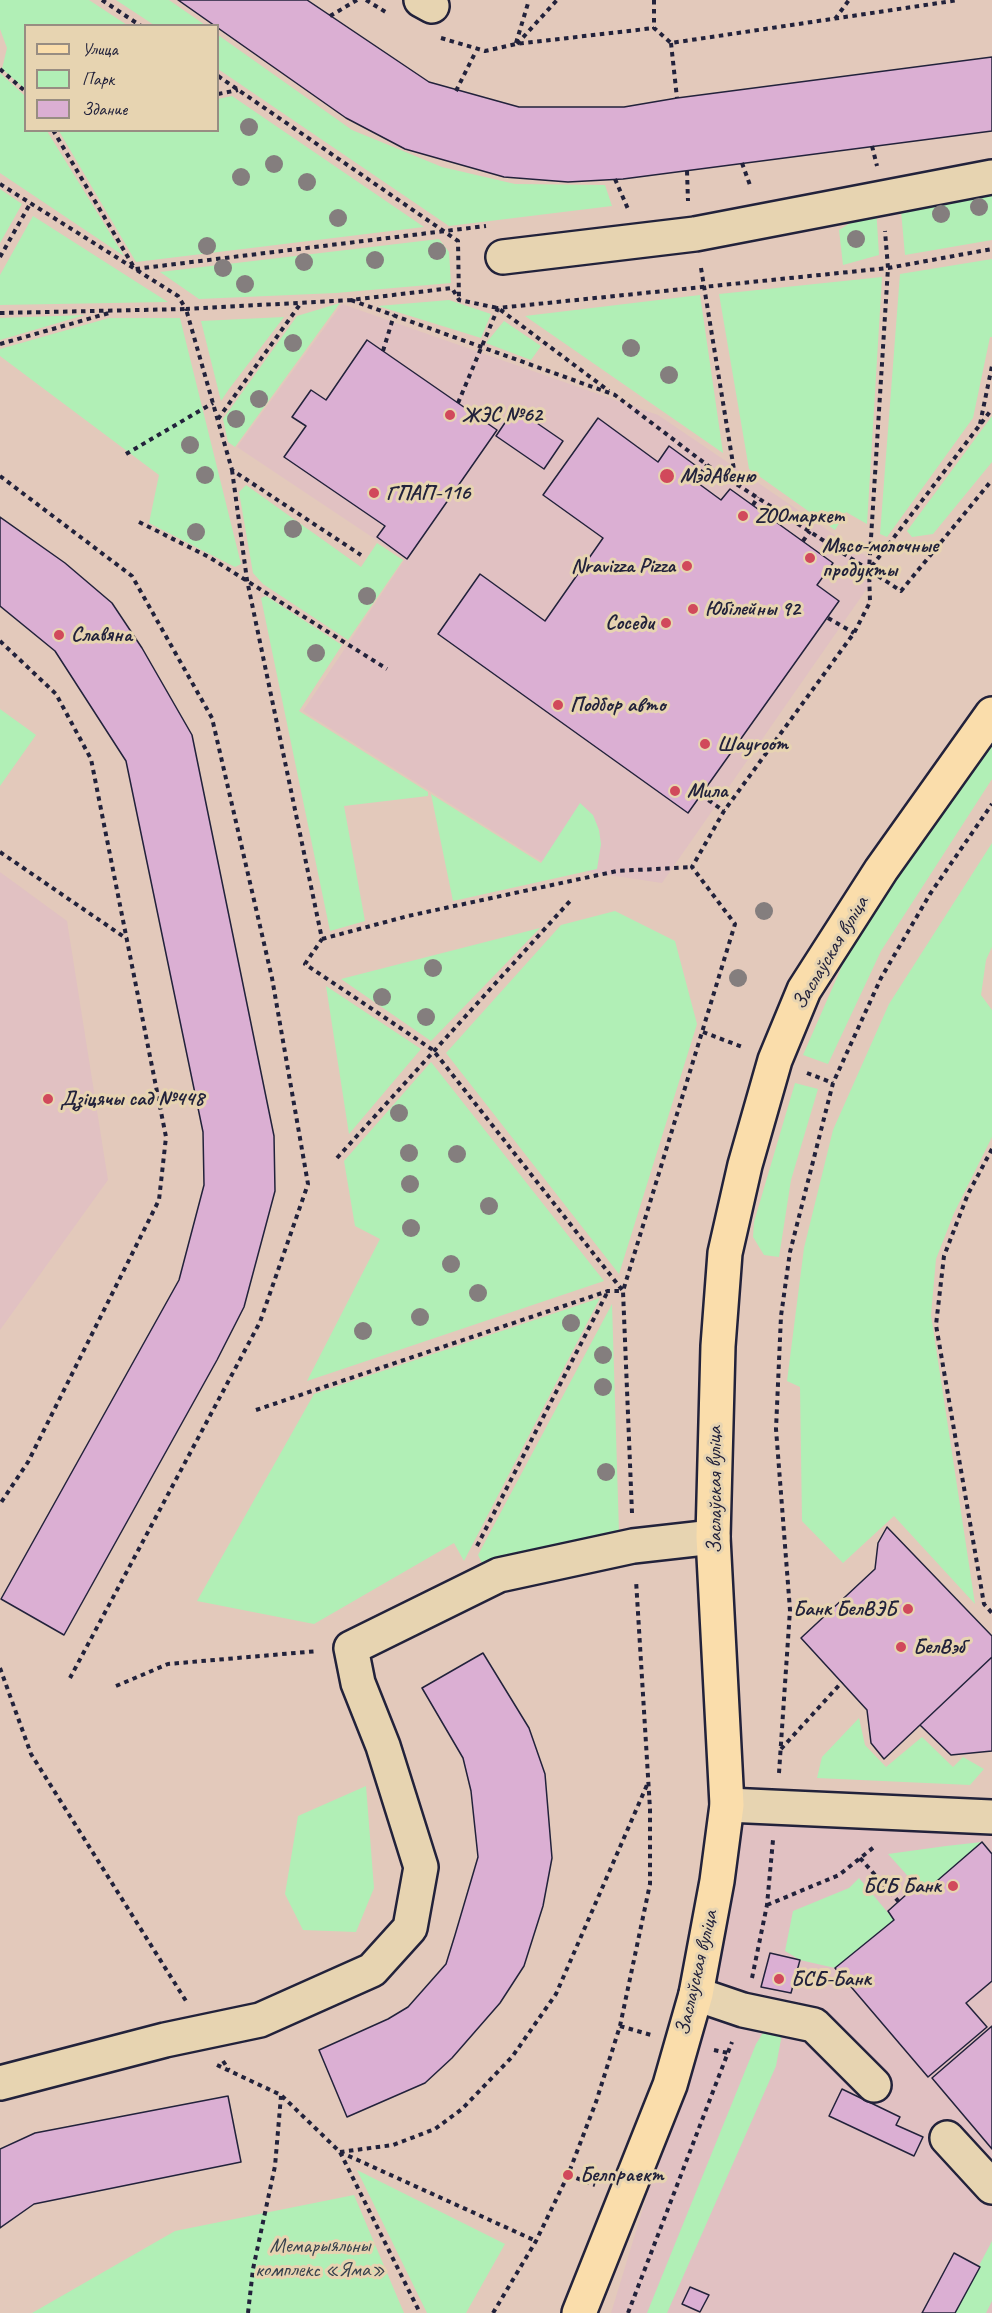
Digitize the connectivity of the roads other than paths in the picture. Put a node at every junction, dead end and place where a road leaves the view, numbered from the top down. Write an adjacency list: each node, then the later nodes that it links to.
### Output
1 (992, 177): 2 (lane)
2 (503, 256)
3 (992, 714): 4 (main road, Заслаўская вуліца)
4 (713, 1537): 5 (main road, Заслаўская вуліца); 8 (lane)
5 (727, 1805): 6 (lane); 7 (main road, Заслаўская вуліца)
6 (992, 1817)
7 (696, 1994): 9 (lane); 12 (main road, Заслаўская вуліца)
8 (0, 2083)
9 (874, 2085)
10 (947, 2138): 11 (lane)
11 (992, 2187)
12 (579, 2313)

